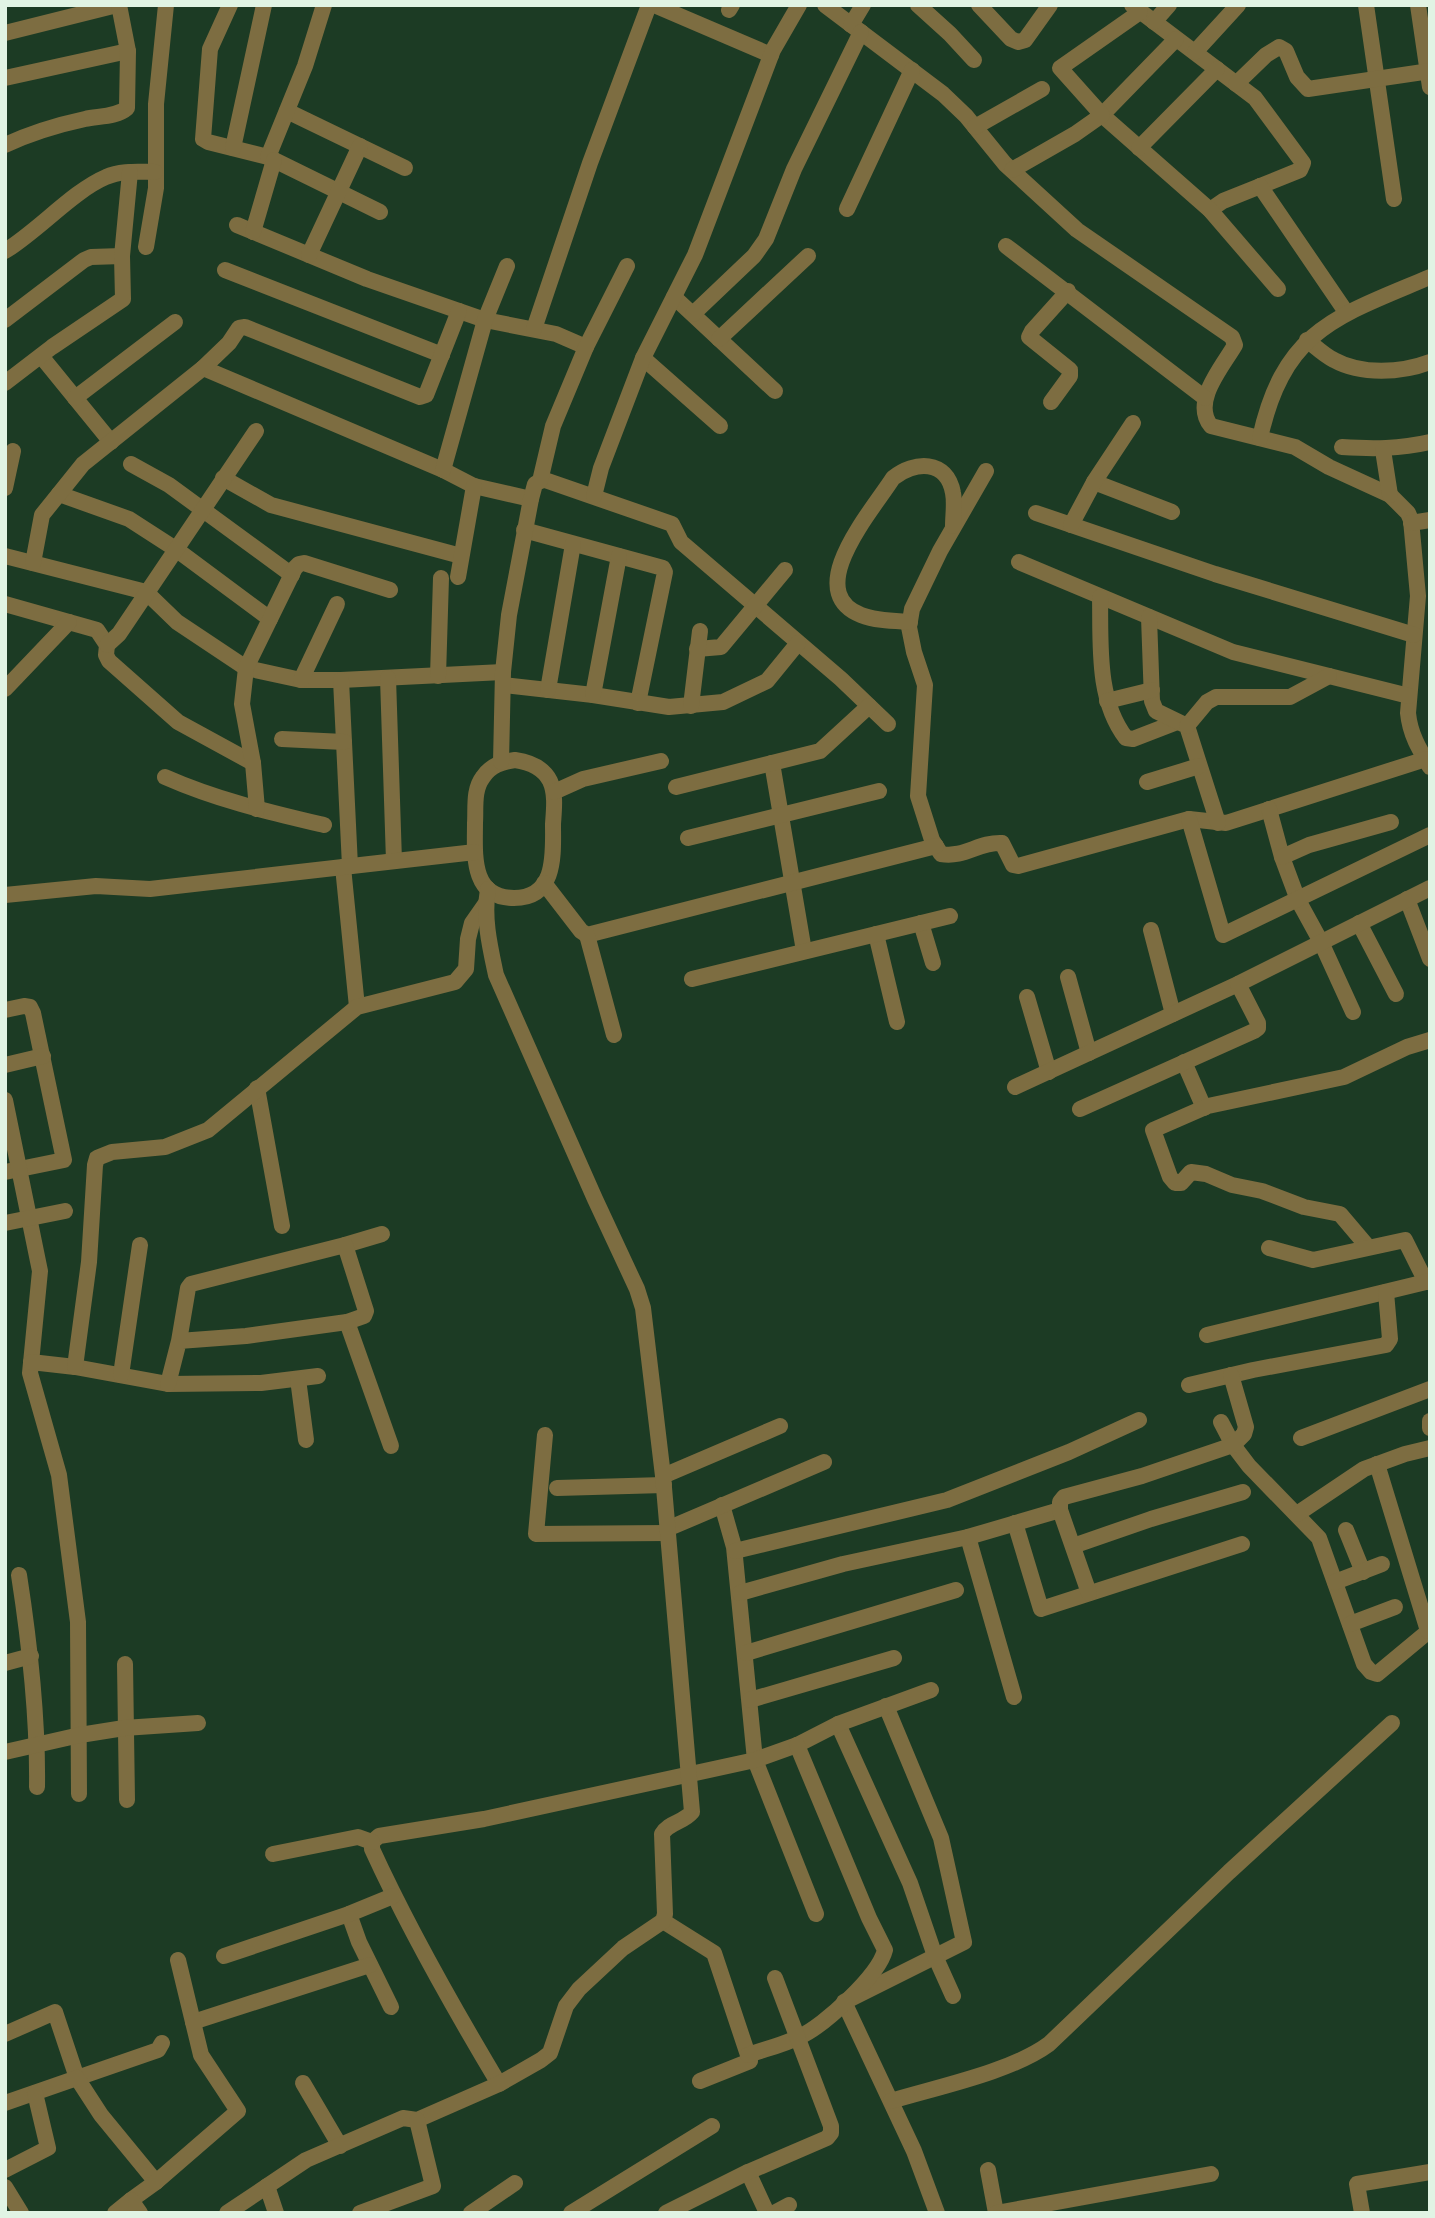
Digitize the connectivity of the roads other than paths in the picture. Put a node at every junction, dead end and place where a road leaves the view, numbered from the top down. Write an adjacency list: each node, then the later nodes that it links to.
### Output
1 (118, 5): 20 (street); 22 (street)
2 (166, 5): 44 (street)
3 (230, 5): 38 (street)
4 (264, 5): 38 (street)
5 (324, 5): 33 (street)
6 (652, 5): 24 (street); 72 (street)
7 (799, 5): 24 (street)
8 (825, 5): 19 (street)
9 (863, 5): 19 (street)
10 (918, 5): 25 (street)
11 (1050, 5): 16 (street)
12 (1169, 5): 18 (street)
13 (1238, 5): 23 (street)
14 (1366, 5): 30 (street)
15 (1418, 5): 28 (street)
16 (984, 7)
17 (1136, 8): 18 (street); 34 (street)
18 (1154, 22): 21 (street)
19 (856, 28): 27 (street); 68 (street)
20 (5, 33)
21 (1176, 39): 23 (street); 34 (street)
22 (128, 51): 29 (street); 36 (street)
23 (1195, 52): 26 (street)
24 (771, 55): 65 (street)
25 (974, 60)
26 (1217, 69): 31 (street); 39 (street)
27 (912, 70): 35 (street); 48 (street)
28 (1429, 76): 30 (street)
29 (5, 78)
30 (1375, 79): 31 (street); 47 (street)
31 (1236, 84): 45 (street)
32 (1042, 89): 35 (street)
33 (286, 111): 37 (street); 40 (street)
34 (1102, 115): 39 (street); 42 (street)
35 (975, 127): 42 (street)
36 (5, 145)
37 (360, 146): 41 (street); 46 (street)
38 (233, 148): 40 (street)
39 (1139, 148): 49 (street)
40 (271, 158): 46 (street); 52 (street)
41 (405, 168)
42 (1012, 170): 84 (street)
43 (130, 172): 44 (street); 55 (street); 57 (street)
44 (155, 172): 54 (street)
45 (1260, 187): 49 (street); 67 (street)
46 (340, 192): 50 (street); 56 (street)
47 (1394, 199)
48 (847, 209)
49 (1210, 210): 63 (street)
50 (380, 212)
51 (237, 225): 52 (street)
52 (253, 232): 56 (street)
53 (1006, 246): 64 (street)
54 (146, 247)
55 (5, 251)
56 (309, 255): 66 (street)
57 (122, 256): 69 (street); 77 (street)
58 (808, 256): 73 (street)
59 (507, 266): 70 (street)
60 (627, 266): 75 (street)
61 (225, 270): 76 (street)
62 (1430, 277): 67 (street)
63 (1278, 289)
64 (1068, 291): 84 (street); 85 (street)
65 (674, 297): 68 (street); 78 (street)
66 (459, 311): 70 (street); 76 (street)
67 (1346, 312): 74 (street)
68 (693, 314): 73 (street)
69 (5, 320)
70 (485, 320): 72 (street); 96 (street)
71 (175, 322): 83 (street)
72 (534, 329): 75 (street)
73 (719, 339): 82 (street)
74 (1307, 340): 79 (street); 89 (street)
75 (586, 347): 99 (street)
76 (442, 355): 80 (street)
77 (41, 356): 81 (street); 83 (street)
78 (643, 358): 87 (street); 105 (street)
79 (1430, 362)
80 (203, 368): 90 (street); 96 (street)
81 (5, 383)
82 (775, 391)
83 (75, 398): 90 (street)
84 (1205, 398): 89 (street)
85 (1051, 401)
86 (1133, 423): 101 (street)
87 (720, 426)
88 (256, 431): 98 (street)
89 (1259, 438): 104 (street)
90 (111, 442): 103 (street)
91 (1430, 442): 93 (street)
92 (1342, 447): 93 (street)
93 (1383, 450): 104 (street)
94 (13, 451): 100 (street)
95 (131, 464): 107 (street)
96 (443, 470): 102 (street)
97 (986, 471): 113 (street)
98 (223, 478): 107 (street); 118 (street)
99 (540, 481): 105 (street); 106 (street)
100 (6, 482)
101 (1094, 482): 108 (street); 112 (street)
102 (474, 486): 106 (street); 118 (street)
103 (59, 494): 116 (street); 121 (street)
104 (1390, 495): 111 (street)
105 (594, 496): 132 (street)
106 (531, 499): 114 (street)
107 (204, 510): 116 (street); 123 (street)
108 (1172, 512)
109 (1036, 513): 112 (street)
110 (1430, 520): 111 (street)
111 (1411, 523): 126 (street)
112 (1071, 525): 138 (street)
113 (953, 529): 136 (street); 136 (street)
114 (524, 530): 115 (street); 146 (street)
115 (573, 544): 119 (street); 151 (street)
116 (177, 550): 128 (street); 134 (street)
117 (5, 556): 121 (street)
118 (461, 556): 124 (street)
119 (619, 556): 152 (street); 155 (street)
120 (1019, 562): 129 (street)
121 (33, 563): 128 (street)
122 (785, 570): 132 (street)
123 (292, 575): 127 (street); 134 (street)
124 (458, 577)
125 (441, 578): 143 (street)
126 (1423, 583): 138 (street)
127 (390, 590)
128 (146, 592): 140 (street); 142 (street)
129 (1100, 597): 133 (street); 154 (street)
130 (5, 604): 135 (street)
131 (337, 604): 147 (street)
132 (756, 607): 139 (street); 141 (street)
133 (1149, 617): 144 (street); 150 (street)
134 (270, 619): 142 (street)
135 (69, 622): 140 (street); 149 (street)
136 (910, 622): 182 (street)
137 (700, 631): 141 (street)
138 (1414, 635): 153 (street)
139 (798, 643): 156 (street); 157 (street)
140 (107, 645): 164 (street)
141 (697, 649): 156 (street)
142 (246, 668): 147 (street); 164 (street)
143 (438, 676): 145 (street); 146 (street)
144 (1329, 676): 153 (street); 159 (street)
145 (388, 678): 148 (street); 185 (street)
146 (503, 679): 151 (street); 163 (street)
147 (301, 680): 148 (street)
148 (341, 680): 161 (street)
149 (5, 689)
150 (1152, 690): 154 (street); 159 (street)
151 (548, 691): 152 (street)
152 (593, 695): 155 (street)
153 (1409, 696): 166 (street)
154 (1107, 701): 159 (street)
155 (638, 703): 156 (street)
156 (691, 706)
157 (869, 706): 158 (street); 165 (street)
158 (888, 724)
159 (1182, 724): 167 (street)
160 (282, 739): 161 (street)
161 (344, 742): 186 (street)
162 (661, 761): 172 (street)
163 (502, 762): 172 (street); 183 (street)
164 (253, 763): 173 (street)
165 (772, 763): 170 (street); 175 (street)
166 (1428, 763): 174 (street)
167 (1199, 765): 169 (street); 178 (street)
168 (165, 777): 173 (street)
169 (1147, 782)
170 (676, 787)
171 (879, 791): 175 (street)
172 (554, 792): 187 (street)
173 (257, 809): 179 (street)
174 (1269, 809): 178 (street); 184 (street)
175 (780, 814): 181 (street); 188 (street)
176 (1189, 820): 178 (street); 182 (street); 193 (street)
177 (1391, 822): 184 (street)
178 (1218, 823)
179 (324, 825)
180 (1430, 835): 193 (street)
181 (688, 838)
182 (936, 846): 188 (street)
183 (475, 852): 185 (street); 191 (street)
184 (1282, 858): 193 (street)
185 (394, 862): 186 (street)
186 (347, 867): 190 (street); 209 (street)
187 (544, 883): 191 (street); 199 (street)
188 (792, 883): 199 (street); 201 (street)
189 (1430, 888): 192 (street)
190 (5, 895)
191 (487, 896): 209 (street); 263 (street)
192 (1407, 899): 196 (street); 202 (street)
193 (1298, 900): 200 (street)
194 (950, 916): 195 (street)
195 (921, 923): 198 (street); 203 (street)
196 (1359, 923): 200 (street); 207 (street)
197 (1151, 930): 212 (street)
198 (876, 934): 201 (street); 213 (street)
199 (587, 935): 214 (street)
200 (1321, 942): 206 (street); 211 (street)
201 (804, 951): 205 (street)
202 (1430, 958)
203 (933, 963)
204 (1068, 977): 216 (street)
205 (692, 979)
206 (1238, 984): 212 (street); 218 (street)
207 (1396, 994)
208 (1027, 997): 220 (street)
209 (356, 1007): 222 (street)
210 (5, 1010): 217 (street)
211 (1353, 1012)
212 (1173, 1014): 216 (street)
213 (897, 1022)
214 (614, 1035)
215 (1430, 1040): 224 (street)
216 (1089, 1053): 220 (street)
217 (43, 1056): 219 (street); 226 (street)
218 (1184, 1062): 224 (street); 225 (street)
219 (5, 1065)
220 (1049, 1072): 221 (street)
221 (1015, 1087)
222 (257, 1088): 230 (street); 242 (street)
223 (5, 1100): 226 (street)
224 (1204, 1108): 234 (street)
225 (1080, 1109)
226 (12, 1170): 228 (street)
227 (65, 1211): 228 (street)
228 (30, 1218): 229 (street); 241 (street)
229 (5, 1223)
230 (282, 1226)
231 (382, 1234): 233 (street)
232 (140, 1245): 243 (street)
233 (345, 1245): 238 (street); 240 (street)
234 (1368, 1247): 235 (street); 236 (street)
235 (1269, 1248)
236 (1428, 1281): 237 (street)
237 (1386, 1292): 239 (street); 244 (street)
238 (347, 1322): 240 (street); 259 (street)
239 (1207, 1335)
240 (179, 1341): 247 (street)
241 (31, 1362): 242 (street); 299 (street)
242 (75, 1367): 243 (street)
243 (121, 1375): 247 (street)
244 (1231, 1375): 248 (street); 258 (street)
245 (318, 1376): 246 (street)
246 (298, 1378): 247 (street); 257 (street)
247 (168, 1384)
248 (1189, 1385)
249 (1430, 1389): 256 (street)
250 (1139, 1420): 275 (street)
251 (1430, 1421): 254 (street)
252 (1221, 1422): 258 (street)
253 (780, 1426): 263 (street)
254 (1430, 1428)
255 (545, 1435): 271 (street)
256 (1301, 1438)
257 (306, 1440)
258 (1233, 1445): 267 (street); 268 (street)
259 (391, 1446)
260 (1430, 1448): 262 (street)
261 (824, 1462): 266 (street)
262 (1377, 1464): 268 (street); 285 (street)
263 (663, 1480): 264 (street); 271 (street)
264 (557, 1488)
265 (1243, 1492): 274 (street)
266 (722, 1505): 271 (street); 275 (street)
267 (1060, 1510): 269 (street); 274 (street)
268 (1297, 1514): 279 (street)
269 (1015, 1523): 272 (street); 282 (street)
270 (1346, 1530): 277 (street)
271 (667, 1531): 304 (street)
272 (968, 1536): 281 (street); 292 (street)
273 (1242, 1544): 282 (street)
274 (1073, 1546): 282 (street)
275 (735, 1551): 281 (street)
276 (1382, 1564): 277 (street)
277 (1363, 1572): 279 (street)
278 (19, 1576): 287 (street)
279 (1335, 1583): 284 (street)
280 (956, 1590): 286 (street)
281 (740, 1593): 286 (street)
282 (1089, 1593)
283 (1395, 1607): 284 (street)
284 (1350, 1624): 285 (street)
285 (1429, 1630)
286 (746, 1653): 293 (street)
287 (31, 1656): 289 (street); 300 (street)
288 (894, 1658): 293 (street)
289 (5, 1663)
290 (125, 1664): 298 (street)
291 (931, 1690): 294 (street)
292 (1014, 1697)
293 (750, 1700): 303 (street)
294 (886, 1706): 297 (street); 315 (street)
295 (198, 1723): 298 (street)
296 (1392, 1723): 332 (street)
297 (838, 1724): 301 (street); 315 (street)
298 (124, 1728): 299 (street); 307 (street)
299 (80, 1735): 300 (street); 306 (street)
300 (37, 1745): 302 (street); 305 (street)
301 (797, 1745): 303 (street); 320 (street)
302 (5, 1752)
303 (755, 1760): 304 (street); 312 (street)
304 (689, 1774): 308 (street); 313 (street)
305 (37, 1787)
306 (79, 1794)
307 (127, 1800)
308 (372, 1842): 309 (street); 310 (street)
309 (273, 1854)
310 (393, 1896): 311 (street); 330 (street)
311 (349, 1914): 314 (street); 317 (street)
312 (816, 1914)
313 (663, 1921): 326 (street); 330 (street)
314 (225, 1956)
315 (935, 1956): 319 (street); 320 (street)
316 (178, 1960): 322 (street)
317 (370, 1965): 321 (street); 322 (street)
318 (775, 1978): 324 (street)
319 (954, 1996)
320 (844, 2002): 324 (street); 332 (street)
321 (391, 2007)
322 (193, 2022): 342 (street)
323 (5, 2034): 327 (street)
324 (798, 2038): 326 (street); 339 (street)
325 (162, 2043): 327 (street)
326 (748, 2055): 328 (street)
327 (77, 2078): 331 (street); 342 (street)
328 (700, 2081)
329 (303, 2083): 336 (street)
330 (499, 2084): 334 (street)
331 (35, 2093): 333 (street); 337 (street)
332 (891, 2101): 359 (street)
333 (5, 2104)
334 (417, 2120): 336 (street); 353 (street)
335 (712, 2126): 348 (street)
336 (340, 2146): 344 (street)
337 (5, 2170)
338 (988, 2170): 360 (street)
339 (748, 2172): 356 (street); 357 (street)
340 (1430, 2172): 361 (street)
341 (1211, 2174): 360 (street)
342 (156, 2182): 347 (street)
343 (515, 2183): 354 (street)
344 (267, 2186): 351 (street); 352 (street)
345 (5, 2187): 349 (street)
346 (789, 2205): 358 (street)
347 (136, 2206): 350 (street)
348 (593, 2207): 355 (street)
349 (21, 2213)
350 (115, 2213)
351 (227, 2213)
352 (276, 2213)
353 (360, 2213)
354 (471, 2213)
355 (571, 2213)
356 (666, 2213)
357 (767, 2213)
358 (774, 2213)
359 (937, 2213)
360 (996, 2213)
361 (1362, 2213)

